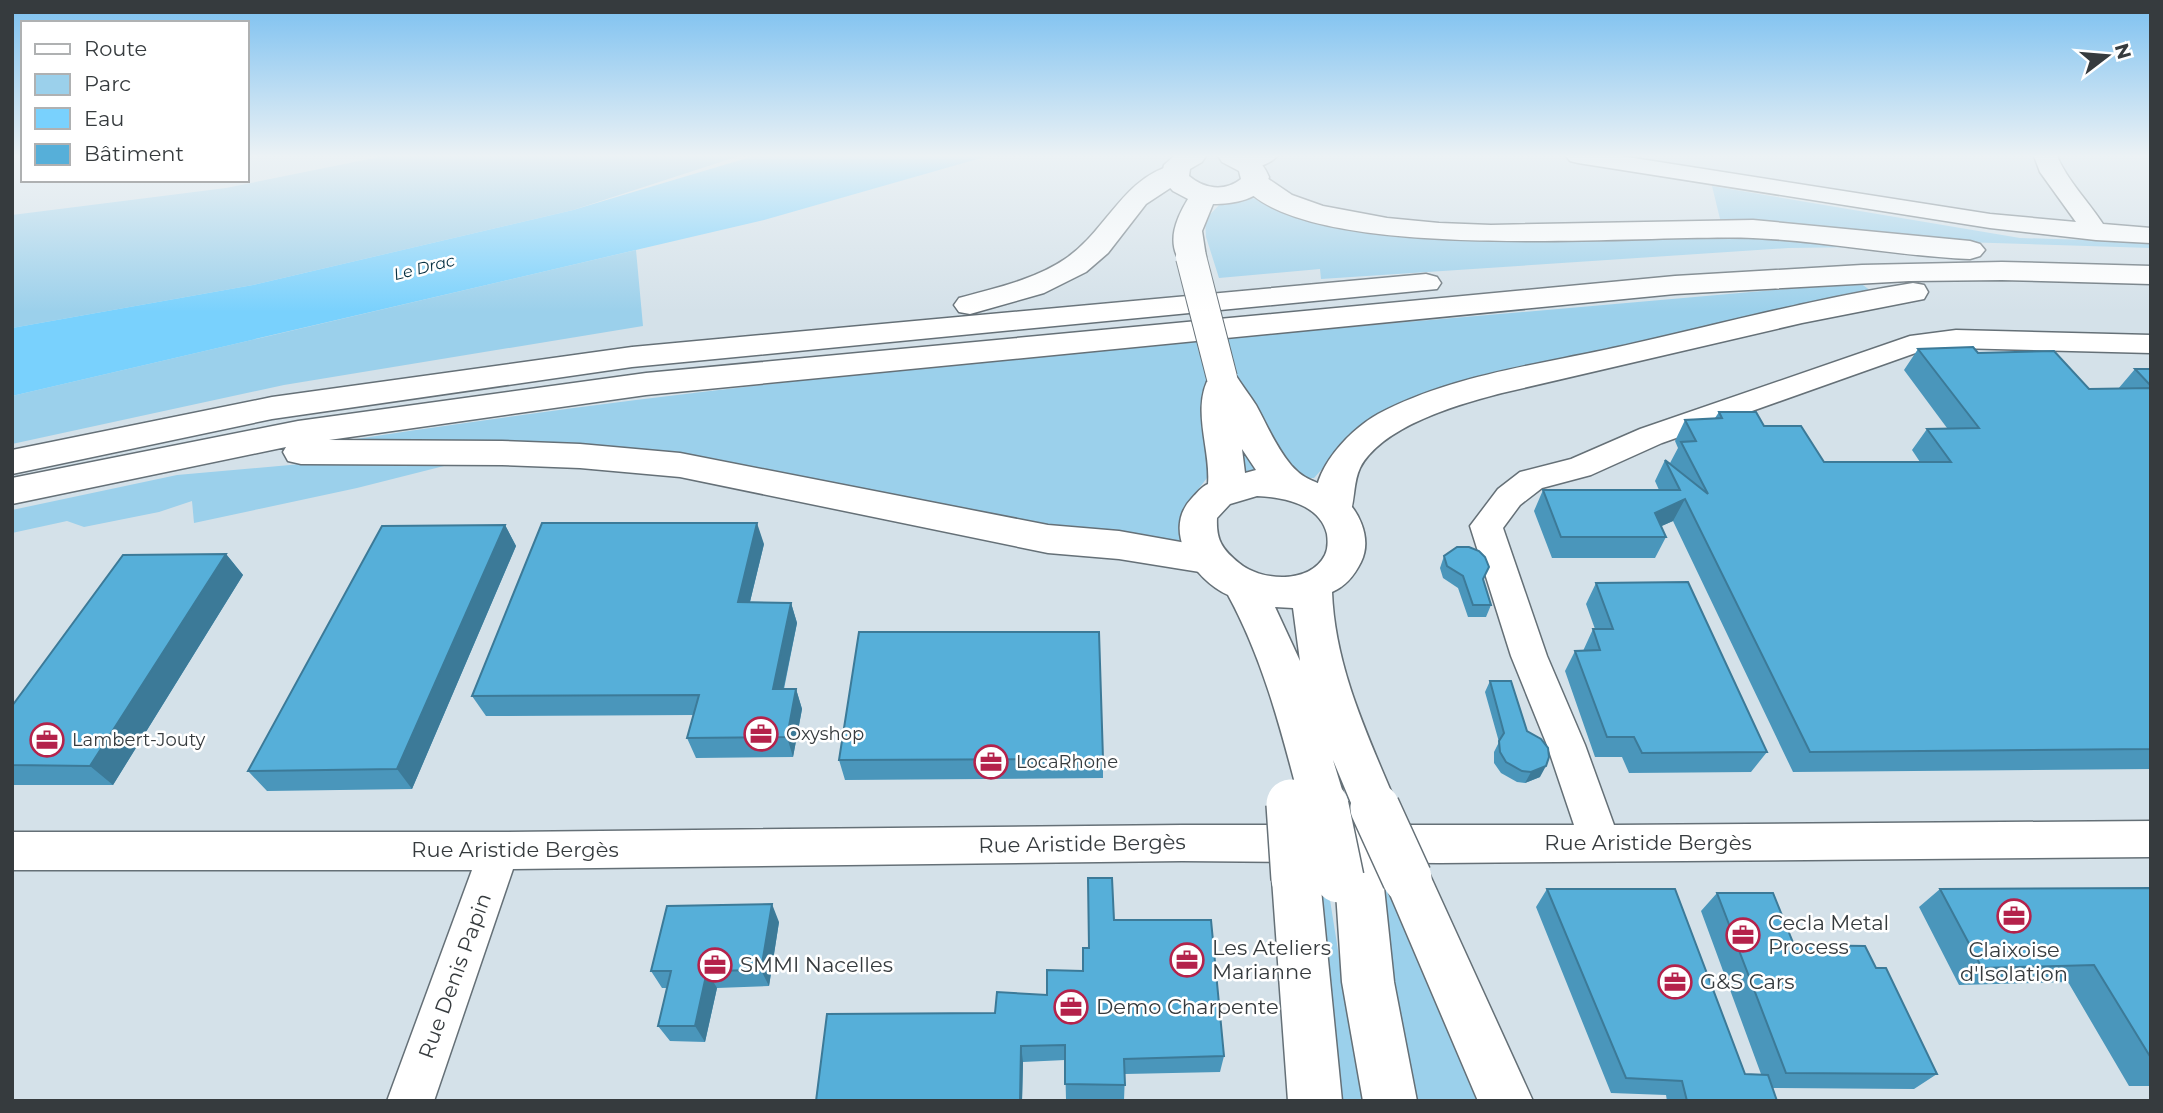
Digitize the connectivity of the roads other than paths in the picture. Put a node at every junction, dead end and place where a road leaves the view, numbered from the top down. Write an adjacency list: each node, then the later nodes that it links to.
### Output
1 (1128, 208): 14 (main road)
2 (1196, 208): 13 (main road, bridge)
3 (1302, 208): 8 (main road)
4 (1923, 208): 6 (street)
5 (2080, 208): 6 (street)
6 (2096, 233): 7 (street)
7 (2151, 236)
8 (2027, 257): 9 (main road); 14 (main road)
9 (2151, 259)
10 (2103, 275): 11 (main road); 16 (main road); 20 (main road)
11 (2151, 275)
12 (2151, 344): 26 (street)
13 (1223, 382): 17 (main road); 19 (main road)
14 (272, 408): 15 (main road)
15 (12, 462)
16 (87, 475): 18 (main road); 21 (main road)
17 (1289, 486): 19 (main road); 20 (main road)
18 (12, 491)
19 (1226, 491): 21 (main road)
20 (1334, 511): 23 (main road)
21 (1206, 559): 22 (main road)
22 (1243, 585): 23 (main road); 24 (main road)
23 (1312, 586): 24 (main road)
24 (1334, 807): 29 (main road); 29 (main road, bridge)
25 (2151, 839): 26 (street, Rue Aristide Bergès)
26 (1600, 844): 27 (street, Rue Aristide Bergès)
27 (499, 850): 28 (street, Rue Aristide Bergès); 30 (street, Rue Denis Papin)
28 (12, 851)
29 (1350, 878): 31 (main road); 32 (main road); 33 (main road)
30 (410, 1101)
31 (1315, 1101)
32 (1390, 1101)
33 (1506, 1101)

